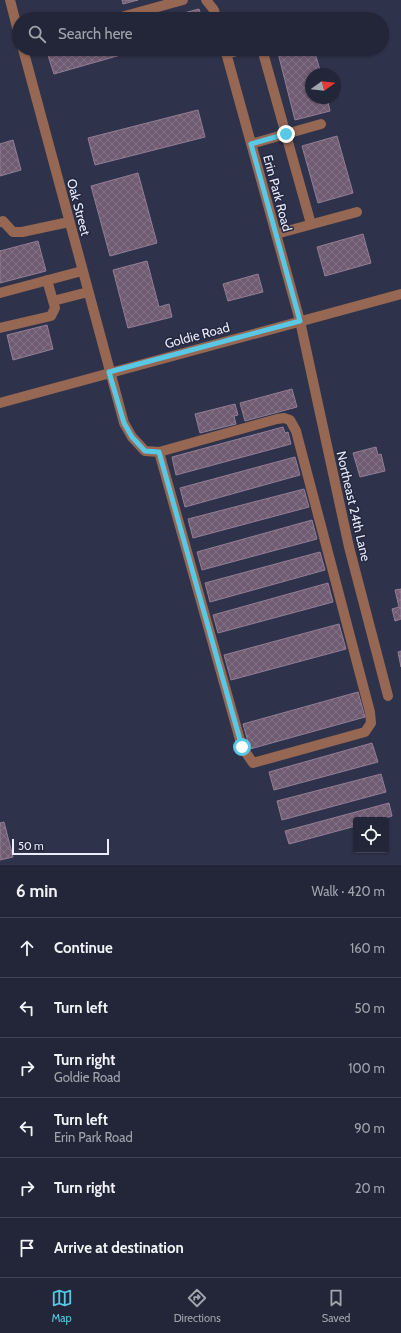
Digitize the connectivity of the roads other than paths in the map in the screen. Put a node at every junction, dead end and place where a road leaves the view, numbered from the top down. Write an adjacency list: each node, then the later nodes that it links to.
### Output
1 (10, 0): 4 (street)
2 (183, 0): 5 (street)
3 (206, 0): 6 (street)
4 (13, 12)
5 (139, 12)
6 (214, 12)
7 (25, 56): 15 (street, Oak Street)
8 (227, 56): 12 (street, Erin Park Road)
9 (264, 56): 11 (street)
10 (321, 124): 11 (street)
11 (286, 134): 12 (street); 16 (street)
12 (251, 144): 17 (street, Erin Park Road)
13 (357, 212): 16 (street)
14 (0, 222): 15 (street)
15 (69, 222): 18 (street, Oak Street)
16 (311, 224): 17 (street)
17 (276, 234): 24 (street, Erin Park Road)
18 (82, 271): 19 (street); 20 (street, Oak Street)
19 (48, 280): 21 (street); 23 (street)
20 (88, 292): 23 (street); 26 (street, Oak Street)
21 (0, 293)
22 (401, 294): 24 (street, Goldie Road)
23 (53, 301): 25 (street)
24 (300, 321): 26 (street, Goldie Road); 29 (street, Northeast 24th Lane)
25 (0, 328)
26 (109, 372): 27 (street, Goldie Road); 28 (street, Oak Street)
27 (0, 403)
28 (159, 452): 28 (street)
29 (388, 696)

